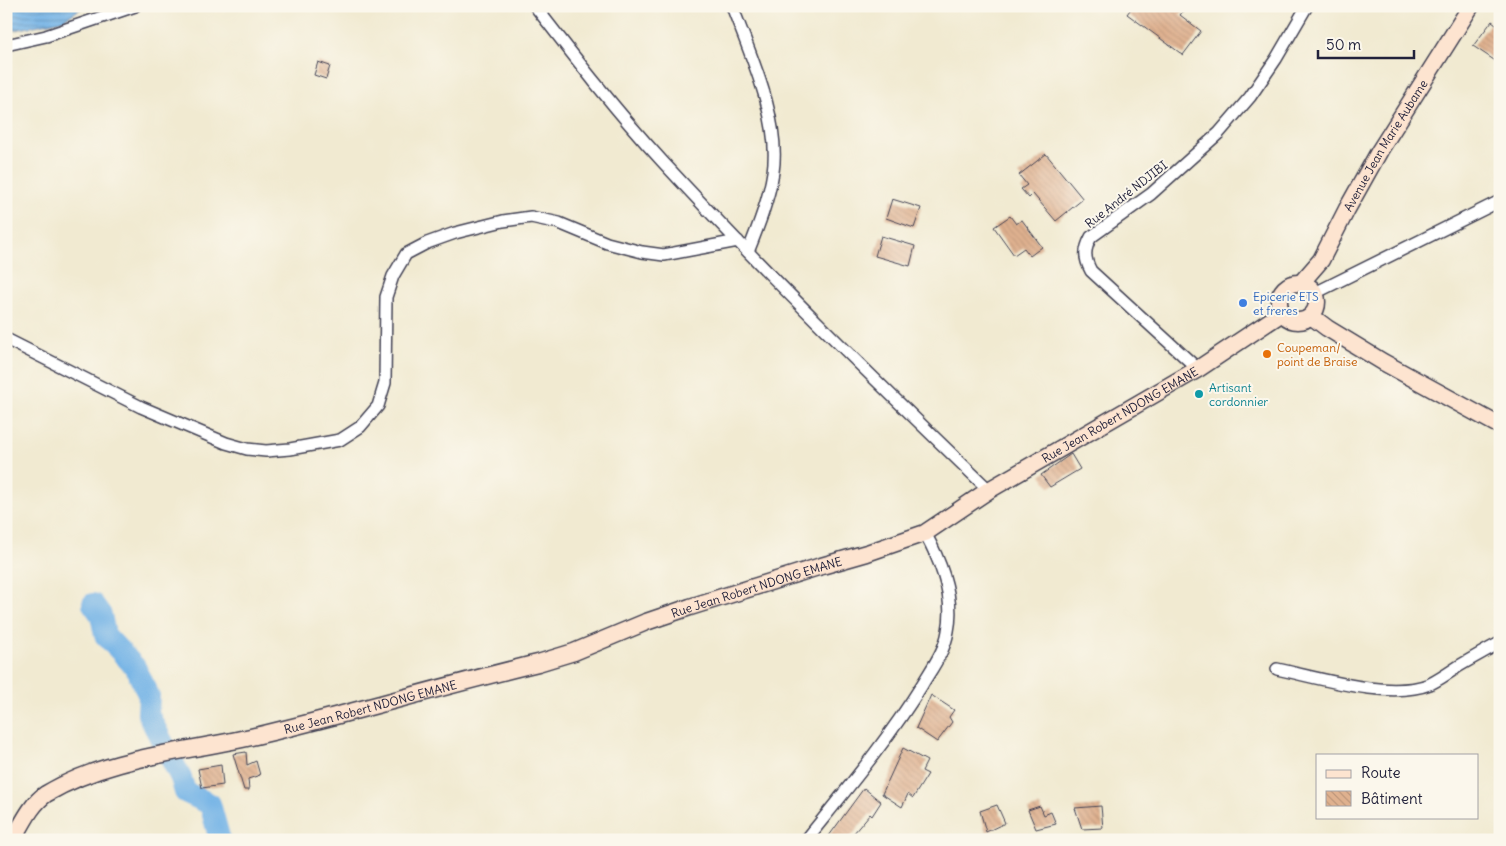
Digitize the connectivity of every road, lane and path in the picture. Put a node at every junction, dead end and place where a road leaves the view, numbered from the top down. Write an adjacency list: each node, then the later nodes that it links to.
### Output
1 (135, 6): 6 (street)
2 (535, 6): 8 (street)
3 (732, 6): 9 (street)
4 (1307, 6): 15 (street, Rue André NDJIBI)
5 (1471, 6): 10 (street, Avenue Jean Marie Aubame)
6 (6, 45)
7 (1500, 201): 11 (street)
8 (738, 241): 9 (street); 14 (street)
9 (748, 252): 17 (street)
10 (1301, 283): 11 (street); 12 (street)
11 (1315, 293): 13 (street)
12 (1282, 313): 13 (street); 15 (street, Rue Jean Robert NDONG EMANE)
13 (1311, 316): 16 (street)
14 (6, 339)
15 (1198, 369): 17 (street, Rue Jean Robert NDONG EMANE)
16 (1500, 426)
17 (990, 490): 18 (street, Rue Jean Robert NDONG EMANE)
18 (925, 533): 21 (street, Rue Jean Robert NDONG EMANE); 22 (street)
19 (1500, 643): 20 (street)
20 (1278, 669)
21 (13, 840)
22 (806, 840)

